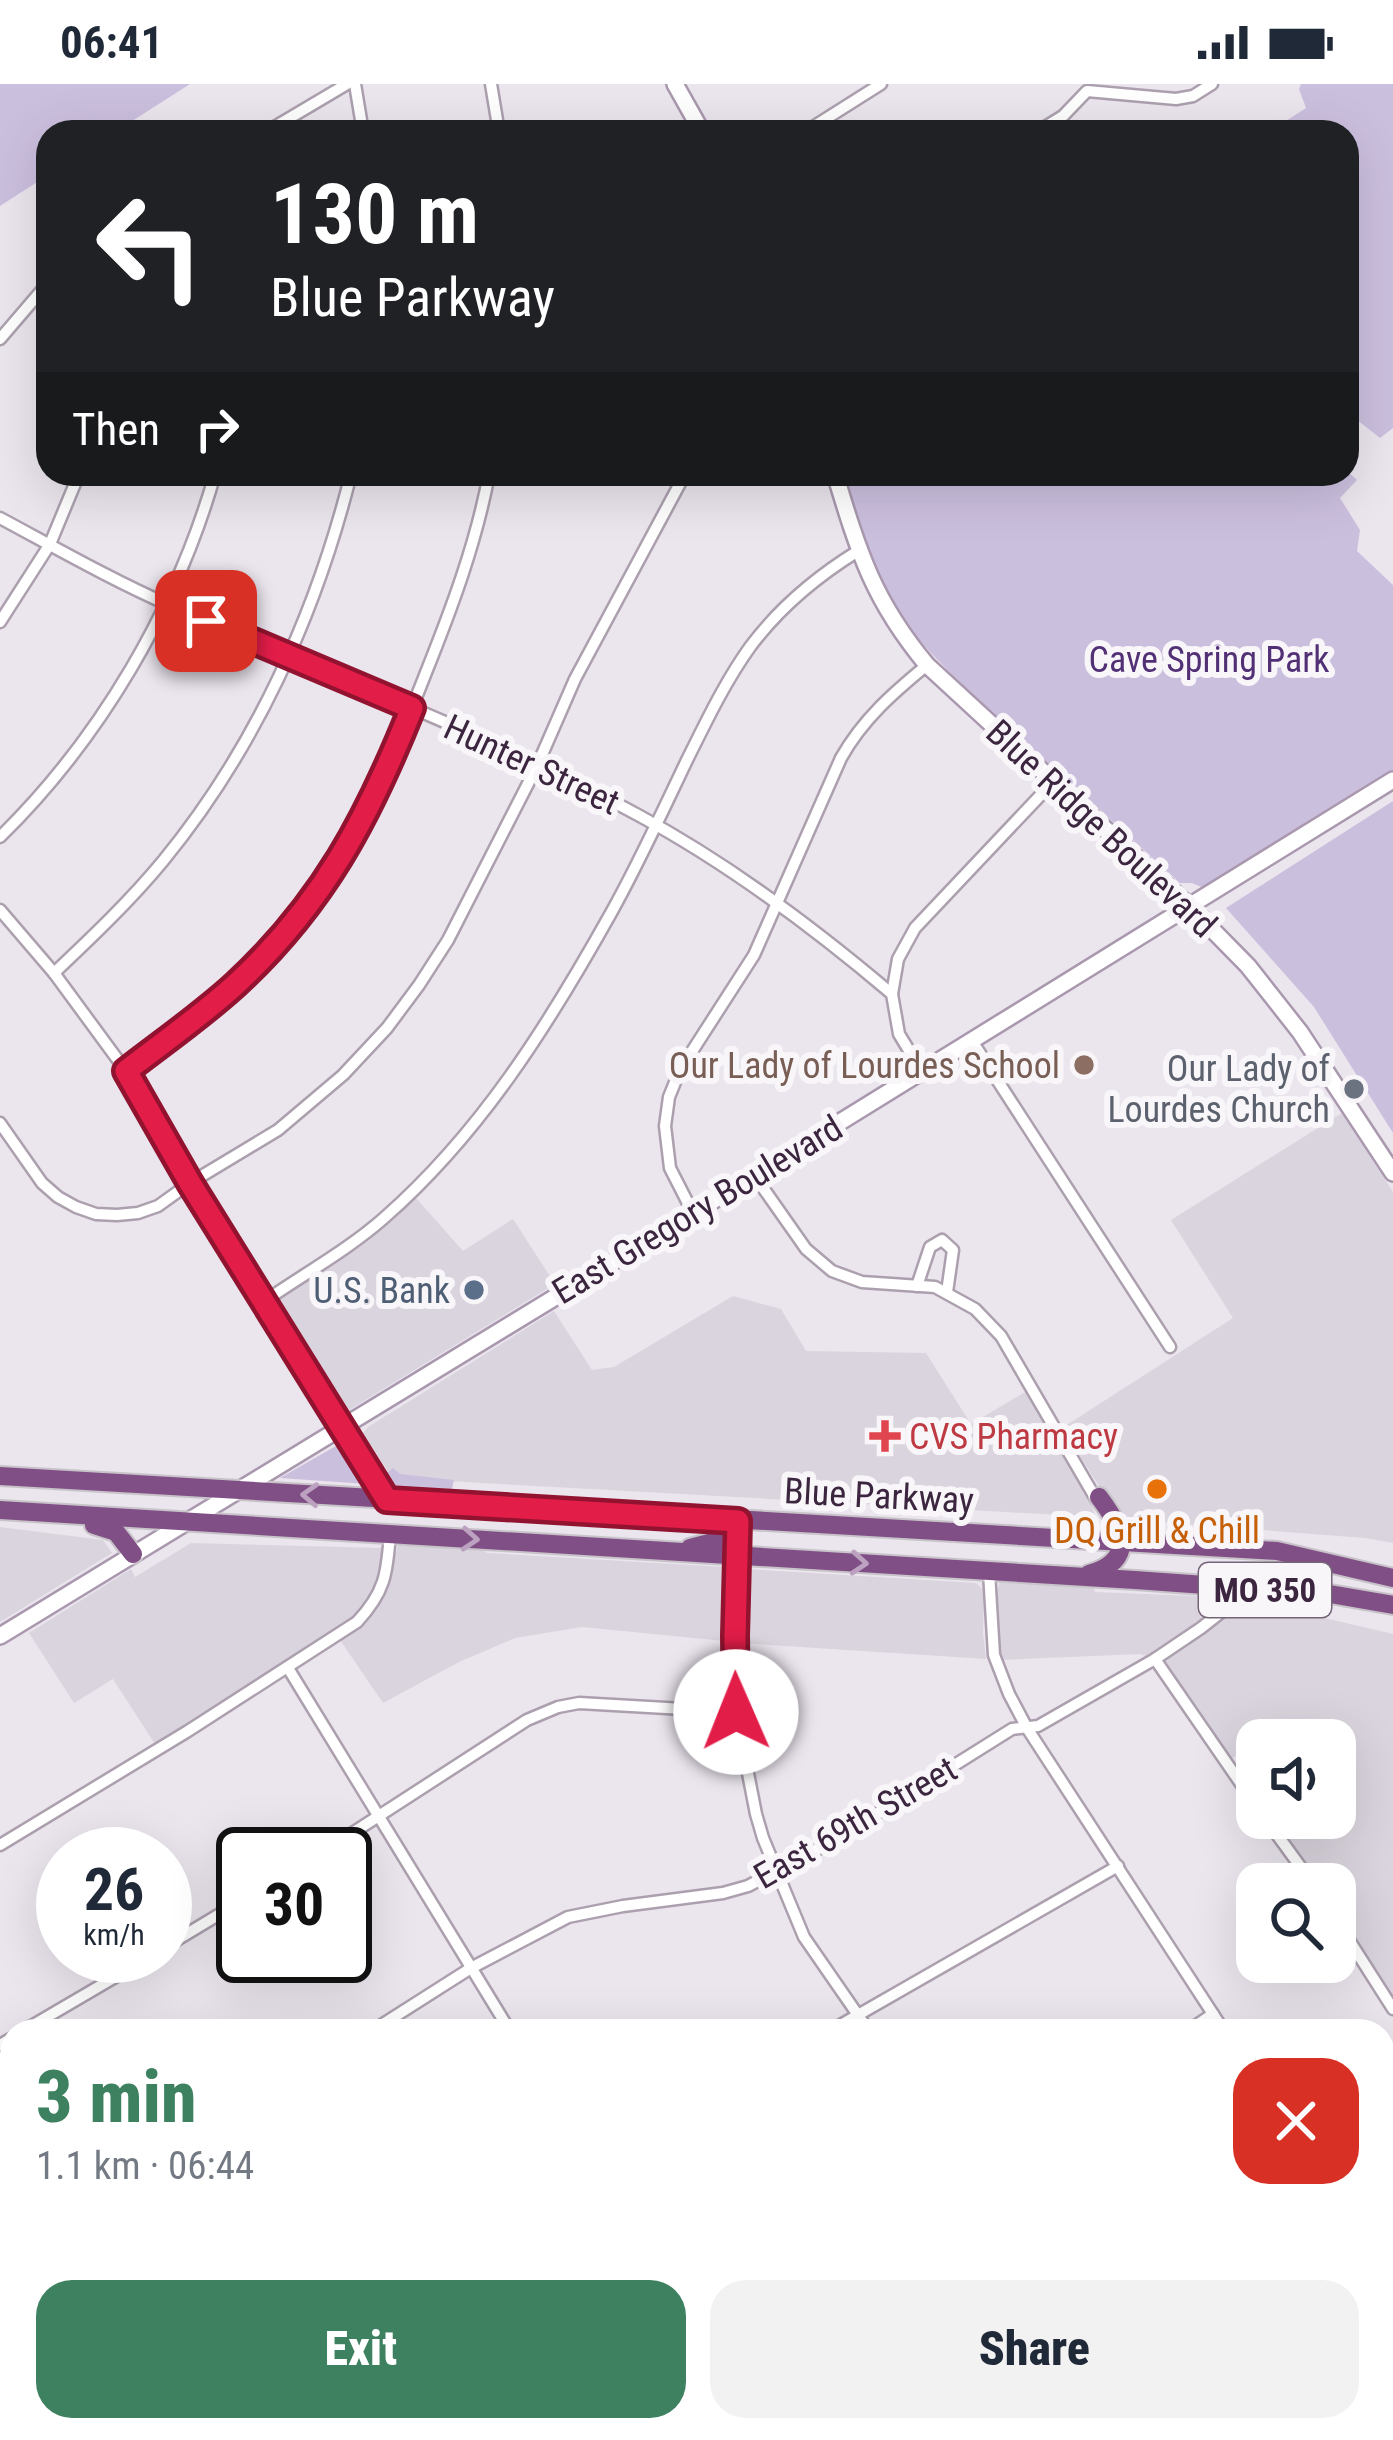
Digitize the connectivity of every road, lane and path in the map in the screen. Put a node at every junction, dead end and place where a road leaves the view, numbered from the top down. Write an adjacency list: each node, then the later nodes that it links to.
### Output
1 (351, 84): 7 (street); 8 (street)
2 (491, 84): 9 (street)
3 (675, 84): 10 (main road)
4 (881, 84): 11 (street)
5 (1212, 84): 6 (street)
6 (1085, 88): 12 (street)
7 (287, 120)
8 (360, 120)
9 (497, 120)
10 (695, 120)
11 (825, 120)
12 (1056, 120)
13 (36, 297): 14 (street)
14 (0, 339)
15 (74, 486): 22 (street)
16 (211, 486): 24 (street)
17 (347, 486): 26 (street)
18 (487, 486): 28 (street)
19 (679, 486): 29 (street)
20 (839, 486): 23 (main road, Blue Ridge Boulevard)
21 (0, 518): 22 (street, Hunter Street)
22 (50, 544): 24 (street, Hunter Street); 25 (street)
23 (858, 551): 27 (main road, Blue Ridge Boulevard); 32 (street)
24 (165, 603): 26 (street, Hunter Street); 33 (street)
25 (0, 622)
26 (288, 656): 28 (street, Hunter Street); 37 (street)
27 (927, 665): 31 (main road, Blue Ridge Boulevard); 34 (street)
28 (412, 708): 29 (street, Hunter Street); 40 (street)
29 (537, 766): 32 (street, Hunter Street); 45 (street)
30 (1393, 780): 35 (main road, East Gregory Boulevard)
31 (1052, 782): 35 (main road, Blue Ridge Boulevard); 38 (street)
32 (656, 825): 34 (street, Hunter Street); 49 (street)
33 (0, 837)
34 (775, 902): 38 (street, Hunter Street); 46 (street)
35 (1189, 906): 39 (main road, East Gregory Boulevard); 43 (main road, Blue Ridge Boulevard)
36 (0, 910): 37 (street)
37 (54, 973): 40 (street)
38 (892, 994): 41 (street)
39 (972, 1040): 41 (main road, East Gregory Boulevard); 50 (street)
40 (126, 1071): 45 (street)
41 (922, 1072): 44 (main road, East Gregory Boulevard)
42 (0, 1123): 45 (street)
43 (1393, 1173)
44 (754, 1175): 46 (main road, East Gregory Boulevard); 47 (street)
45 (190, 1183): 49 (street)
46 (693, 1213): 51 (main road, East Gregory Boulevard)
47 (917, 1286): 48 (street); 48 (street)
48 (947, 1292): 54 (street)
49 (265, 1301): 51 (street)
50 (1170, 1347)
51 (342, 1428): 53 (main road, East Gregory Boulevard); 55 (street)
52 (0, 1477): 53 (highway, Blue Parkway / MO 350)
53 (234, 1490): 55 (highway, Blue Parkway / MO 350, one-way to 53); 57 (main road, East Gregory Boulevard)
54 (1098, 1498): 60 (highway); 61 (highway)
55 (387, 1500): 58 (highway, Blue Parkway / MO 350)
56 (9, 1511): 57 (highway, Blue Parkway / MO 350); 64 (highway)
57 (186, 1521): 59 (highway, Blue Parkway / MO 350); 64 (main road, East Gregory Boulevard)
58 (741, 1523): 60 (highway, Blue Parkway / MO 350); 63 (highway); 65 (street)
59 (390, 1534): 63 (highway, Blue Parkway / MO 350, one-way to 63); 74 (street)
60 (1098, 1539): 61 (highway, Blue Parkway / MO 350)
61 (1122, 1540): 62 (highway, Blue Parkway / MO 350); 67 (highway)
62 (1148, 1542): 68 (highway, Blue Parkway / MO 350); 69 (highway)
63 (674, 1552): 65 (highway, Blue Parkway / MO 350)
64 (133, 1554): 72 (main road, East Gregory Boulevard)
65 (738, 1556): 66 (highway, Blue Parkway / MO 350, one-way to 66); 75 (street)
66 (989, 1572): 67 (highway, Blue Parkway / MO 350); 76 (street)
67 (1078, 1577): 69 (highway, Blue Parkway / MO 350)
68 (1393, 1578)
69 (1135, 1580): 70 (highway, Blue Parkway / MO 350)
70 (1251, 1589): 71 (highway, Blue Parkway / MO 350); 73 (street, East 69th Street)
71 (1393, 1605)
72 (0, 1636)
73 (1155, 1659): 76 (street, East 69th Street); 77 (street)
74 (288, 1668): 78 (street); 80 (street)
75 (736, 1712): 78 (street); 82 (street)
76 (1027, 1728): 81 (street); 82 (street, East 69th Street)
77 (1236, 1777)
78 (380, 1817): 79 (street); 84 (street)
79 (364, 1827)
80 (0, 1845)
81 (1118, 1866): 87 (street); 88 (street)
82 (777, 1872): 84 (street, East 69th Street); 88 (street)
83 (1356, 1951): 86 (street)
84 (472, 1968): 90 (street, East 69th Street); 91 (street)
85 (105, 1983): 89 (street)
86 (1393, 2009)
87 (1213, 2014): 94 (street); 95 (street)
88 (858, 2015): 92 (street); 93 (street)
89 (43, 2019)
90 (391, 2019)
91 (502, 2019)
92 (851, 2019)
93 (861, 2019)
94 (1206, 2019)
95 (1216, 2019)

